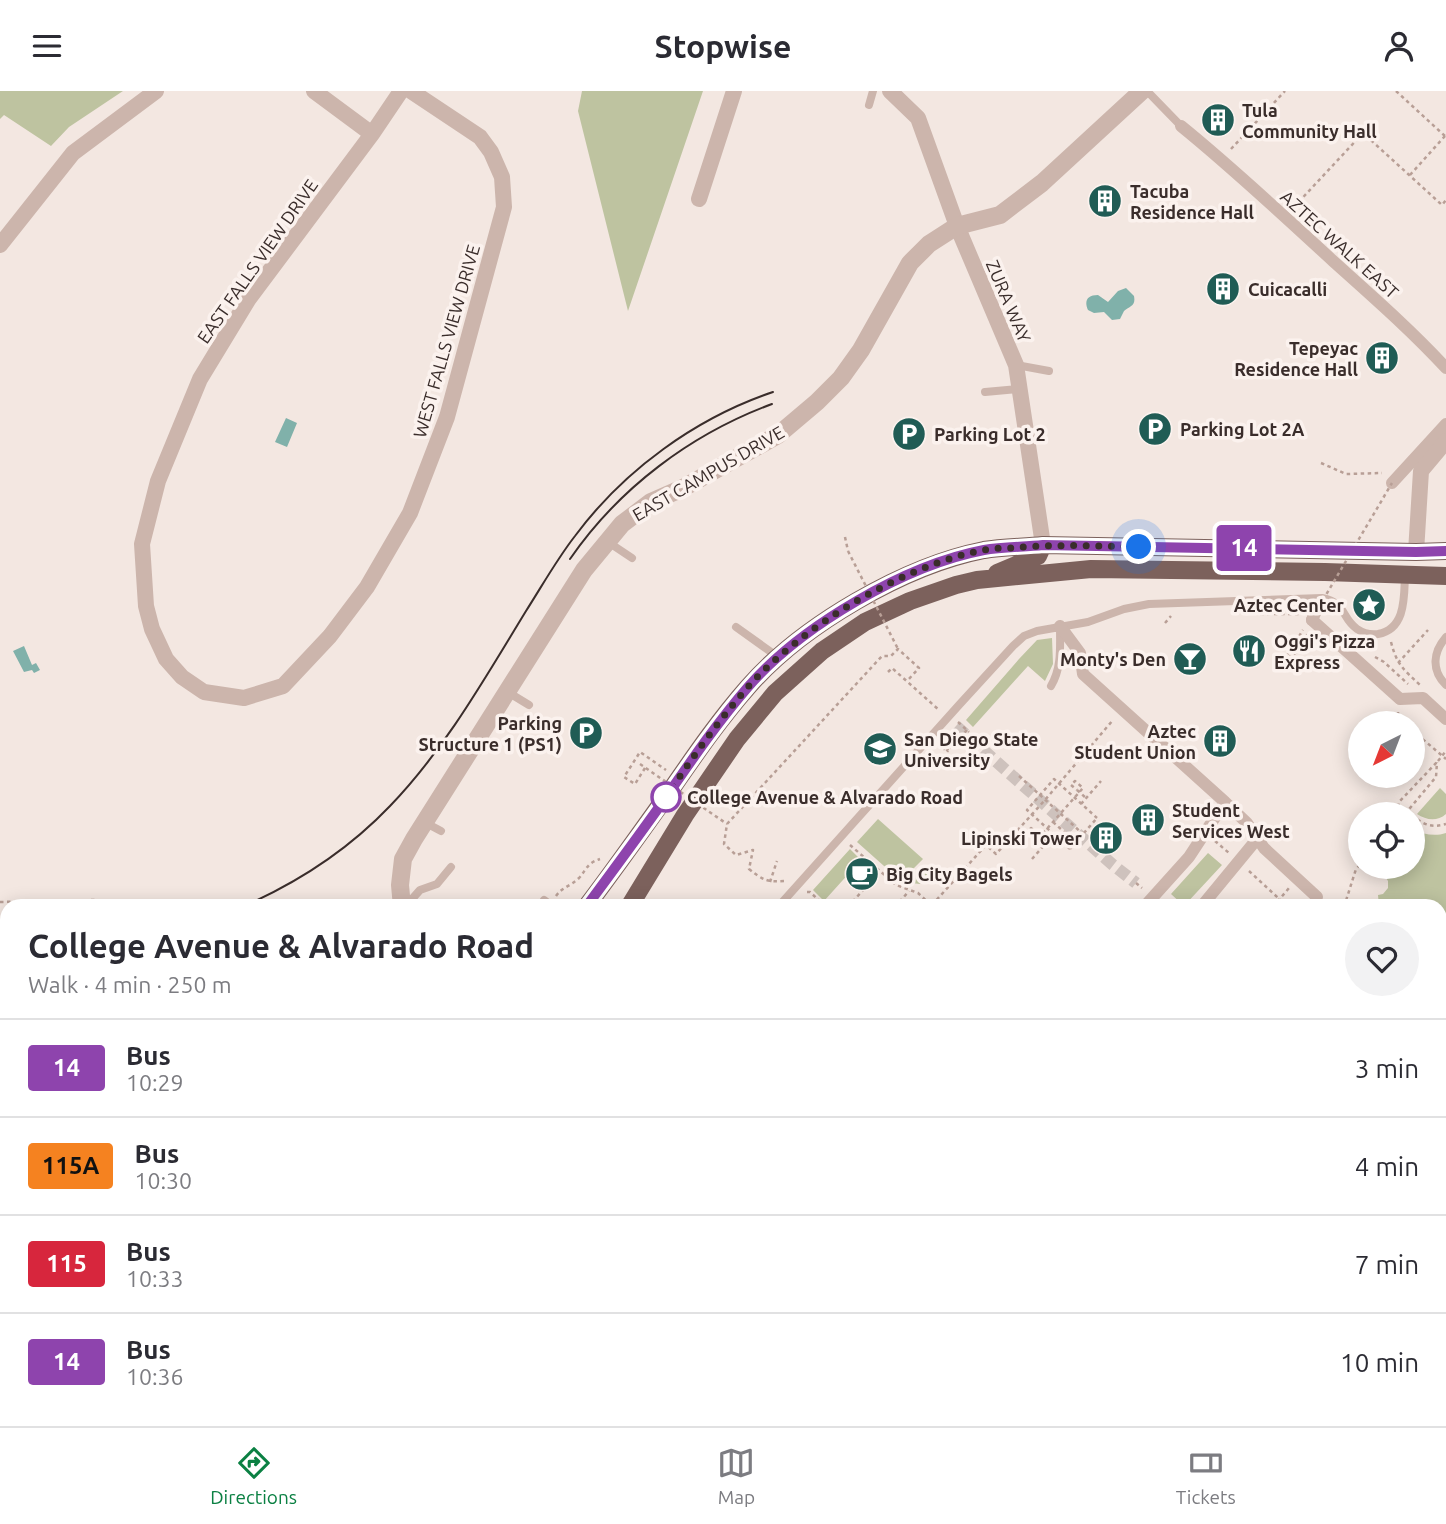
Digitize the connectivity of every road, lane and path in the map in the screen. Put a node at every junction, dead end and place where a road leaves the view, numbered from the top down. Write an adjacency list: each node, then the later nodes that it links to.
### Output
1 (156, 91): 21 (street)
2 (314, 91): 13 (street)
3 (401, 91): 13 (street, EAST FALLS VIEW DRIVE)
4 (411, 91): 59 (street, WEST FALLS VIEW DRIVE)
5 (734, 91): 17 (street)
6 (873, 91): 11 (lane)
7 (890, 91): 20 (street, ZURA WAY)
8 (1145, 91): 12 (lane, AZTEC WALK EAST); 20 (street, EAST CAMPUS DRIVE)
9 (1285, 91): 15 (path)
10 (1396, 91): 14 (path)
11 (869, 106)
12 (1181, 126): 15 (street, AZTEC WALK EAST)
13 (372, 134): 59 (street, EAST FALLS VIEW DRIVE)
14 (1446, 137): 16 (path)
15 (1222, 160): 19 (street, AZTEC WALK EAST)
16 (1410, 176): 18 (path); 19 (path)
17 (699, 199)
18 (1446, 201)
19 (1285, 217): 22 (street, AZTEC WALK EAST)
20 (957, 226): 23 (street, ZURA WAY); 33 (street, EAST CAMPUS DRIVE)
21 (0, 245)
22 (1441, 357): 24 (street, AZTEC WALK EAST)
23 (1016, 365): 25 (lane); 26 (street, ZURA WAY)
24 (1446, 368)
25 (1049, 371)
26 (1019, 389): 27 (lane); 34 (street, ZURA WAY)
27 (985, 392)
28 (1446, 424): 31 (street)
29 (1446, 441): 36 (street)
30 (1321, 463): 31 (path)
31 (1390, 478): 41 (path, bridge)
32 (845, 537): 51 (path, bridge)
33 (608, 542): 37 (lane); 58 (street, EAST CAMPUS DRIVE)
34 (1043, 545): 36 (main road); 40 (main road); 52 (main road)
35 (1446, 551): 36 (main road)
36 (1416, 552)
37 (632, 558)
38 (1405, 575): 39 (main road); 40 (main road); 46 (lane)
39 (1446, 576)
40 (977, 580): 110 (main road)
41 (1316, 611): 64 (street)
42 (1171, 616): 43 (path)
43 (1165, 623)
44 (1060, 626): 46 (lane); 57 (lane); 62 (street); 111 (lane)
45 (736, 627): 52 (lane)
46 (1388, 630): 53 (path)
47 (1428, 630): 53 (path)
48 (1446, 637): 56 (lane)
49 (1295, 643): 50 (path)
50 (1300, 646)
51 (898, 649): 55 (path); 85 (path)
52 (778, 657): 109 (main road)
53 (1398, 663): 60 (path)
54 (888, 672): 55 (path)
55 (907, 681): 63 (path)
56 (1446, 685)
57 (1051, 686)
58 (506, 691): 61 (lane); 84 (street, EAST CAMPUS DRIVE)
59 (204, 692)
60 (1428, 692)
61 (529, 705)
62 (1122, 709): 77 (path); 78 (street)
63 (939, 710)
64 (1446, 719)
65 (958, 722): 67 (path)
66 (1425, 741): 69 (path)
67 (939, 744)
68 (1446, 751): 70 (path, bridge)
69 (1446, 759)
70 (1438, 761): 79 (path); 80 (path)
71 (640, 764): 72 (path, bridge)
72 (645, 768): 73 (path); 85 (path, bridge)
73 (663, 768)
74 (1019, 776): 77 (path)
75 (1101, 781): 76 (path)
76 (1086, 798): 81 (path, bridge); 82 (path, bridge)
77 (1045, 800): 82 (path); 116 (path)
78 (1225, 802): 92 (street); 117 (street)
79 (1399, 802)
80 (1417, 802)
81 (1081, 804): 89 (path, bridge); 90 (path, bridge)
82 (1060, 813): 83 (path); 90 (path)
83 (1053, 821): 91 (path); 93 (path, bridge)
84 (424, 822): 88 (lane); 107 (street, EAST CAMPUS DRIVE)
85 (727, 824): 102 (path)
86 (1425, 824): 87 (path)
87 (1446, 824)
88 (441, 831)
89 (1054, 834): 90 (path, bridge); 93 (path, bridge)
90 (1083, 834)
91 (1071, 838)
92 (1257, 839): 106 (street); 118 (street)
93 (1046, 842): 95 (path)
94 (853, 847): 98 (path)
95 (1032, 859)
96 (777, 861): 102 (path)
97 (451, 867): 108 (lane)
98 (880, 871): 103 (path); 113 (path)
99 (1353, 879): 119 (path)
100 (577, 880): 105 (path)
101 (784, 881): 102 (path)
102 (770, 882)
103 (910, 890): 114 (path); 115 (path)
104 (810, 892): 112 (path)
105 (556, 896)
106 (1317, 897)
107 (402, 899)
108 (411, 899)
109 (592, 899)
110 (634, 899)
111 (784, 899)
112 (817, 899)
113 (855, 899)
114 (902, 899)
115 (924, 899)
116 (938, 899)
117 (1151, 899)
118 (1207, 899)
119 (1347, 899)

